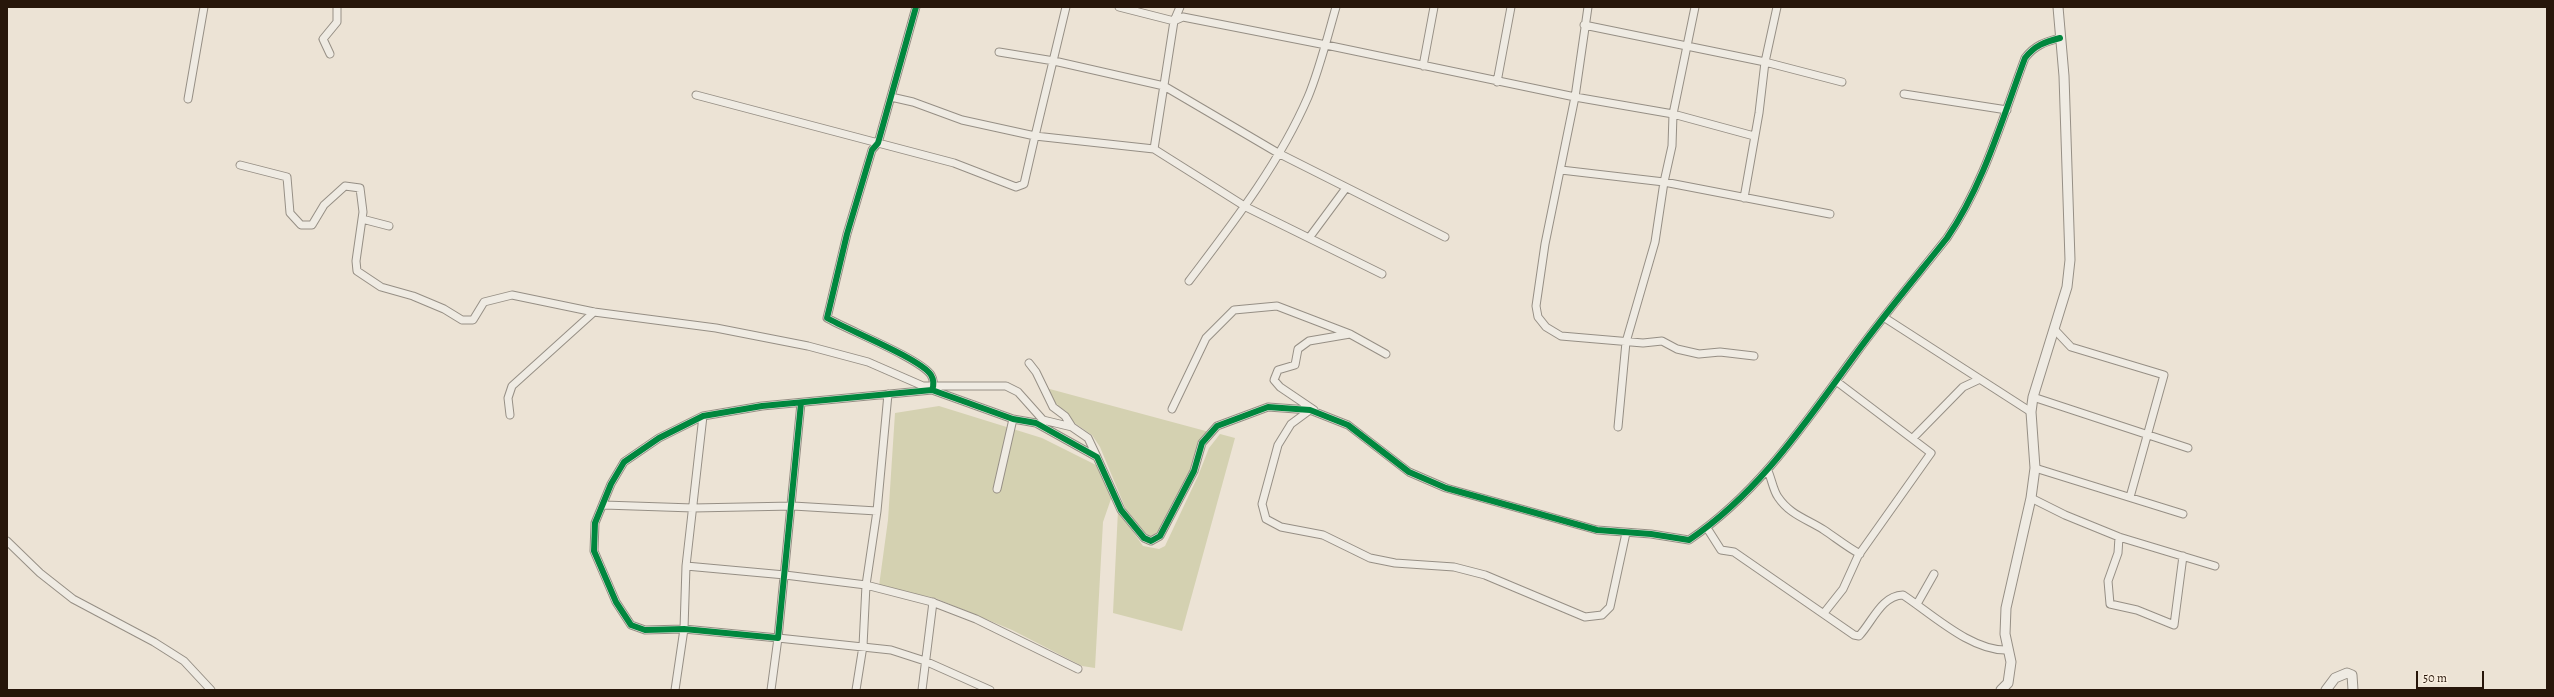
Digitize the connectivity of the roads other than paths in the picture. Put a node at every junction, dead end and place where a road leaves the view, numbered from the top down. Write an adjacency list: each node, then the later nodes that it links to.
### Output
1 (204, 7): 31 (street)
2 (338, 7): 20 (street)
3 (916, 7): 29 (street)
4 (1066, 7): 21 (street)
5 (1119, 7): 14 (street)
6 (1180, 7): 14 (street)
7 (1336, 7): 17 (street)
8 (1434, 7): 23 (street)
9 (1511, 7): 24 (street)
10 (1588, 7): 15 (street)
11 (1695, 7): 18 (street)
12 (1777, 7): 22 (street)
13 (2058, 7): 16 (street)
14 (1174, 21): 17 (street); 26 (street)
15 (1584, 25): 18 (street); 30 (street)
16 (2060, 38): 32 (street); 54 (street)
17 (1326, 45): 23 (street); 38 (street)
18 (1687, 46): 22 (street); 33 (street)
19 (999, 52): 21 (street)
20 (330, 54)
21 (1054, 60): 26 (street); 34 (street)
22 (1765, 62): 25 (street); 35 (street)
23 (1423, 66): 24 (street)
24 (1497, 82): 30 (street)
25 (1842, 82)
26 (1164, 86): 37 (street); 38 (street)
27 (1904, 94): 32 (street)
28 (696, 95): 36 (street)
29 (891, 97): 34 (street); 36 (street)
30 (1575, 97): 33 (street); 40 (street)
31 (188, 99)
32 (2007, 110): 53 (street)
33 (1673, 114): 35 (street); 41 (street)
34 (1035, 136): 36 (street); 37 (street)
35 (1754, 136): 43 (street)
36 (878, 143): 62 (street)
37 (1154, 149): 44 (street)
38 (1278, 153): 42 (street); 44 (street)
39 (240, 165): 46 (street)
40 (1561, 170): 41 (street); 56 (street)
41 (1664, 182): 43 (street); 56 (street)
42 (1346, 188): 48 (street); 49 (street)
43 (1744, 198): 45 (street)
44 (1246, 207): 49 (street); 51 (street)
45 (1830, 214)
46 (362, 219): 47 (street); 52 (street)
47 (389, 226)
48 (1445, 237)
49 (1309, 238): 50 (street)
50 (1382, 274)
51 (1189, 281)
52 (594, 312): 62 (street); 69 (street)
53 (1885, 318): 60 (street); 61 (street)
54 (2055, 330): 64 (street); 74 (street)
55 (1350, 334): 57 (street); 66 (street); 67 (street)
56 (1626, 342): 58 (street); 73 (street)
57 (1386, 354)
58 (1754, 356)
59 (1029, 363): 72 (street)
60 (1836, 380): 75 (street); 79 (street)
61 (1978, 380): 68 (street); 75 (street)
62 (933, 387): 63 (street); 71 (street); 72 (street)
63 (888, 394): 65 (street); 86 (street)
64 (2033, 397): 68 (street); 74 (street)
65 (801, 403): 70 (street); 84 (street)
66 (1172, 409)
67 (1314, 412): 77 (street); 89 (street); 89 (street)
68 (2031, 412): 78 (street)
69 (510, 415)
70 (703, 416): 83 (street); 85 (street)
71 (1013, 419): 77 (street); 80 (street)
72 (1072, 427): 77 (street)
73 (1618, 428)
74 (2147, 435): 76 (street); 81 (street)
75 (1913, 438): 92 (street)
76 (2188, 448)
77 (1097, 457)
78 (2036, 468): 81 (street); 82 (street)
79 (1768, 471): 88 (street); 92 (street)
80 (997, 489)
81 (2130, 497): 87 (street)
82 (2032, 498): 90 (street); 105 (street)
83 (604, 505): 85 (street); 102 (street)
84 (793, 506): 85 (street); 86 (street); 97 (street)
85 (693, 508): 94 (street)
86 (877, 511): 98 (street)
87 (2183, 514)
88 (1707, 528): 89 (street); 101 (street)
89 (1626, 533)
90 (2119, 537): 93 (street); 93 (street)
91 (7, 541): 108 (street)
92 (1860, 554): 101 (street)
93 (2183, 556): 95 (street)
94 (686, 566): 97 (street); 102 (street)
95 (2215, 566)
96 (1934, 574): 100 (street)
97 (785, 575): 98 (street); 103 (street)
98 (866, 585): 99 (street); 104 (street)
99 (933, 602): 106 (street); 107 (street)
100 (1917, 604): 101 (street); 105 (street)
101 (1824, 614)
102 (684, 629): 103 (street); 109 (street)
103 (778, 638): 104 (street); 110 (street)
104 (863, 646): 106 (street); 111 (street)
105 (2008, 650): 114 (street)
106 (924, 661): 112 (street); 113 (street)
107 (1078, 669)
108 (211, 690)
109 (675, 690)
110 (771, 690)
111 (856, 690)
112 (922, 690)
113 (990, 690)
114 (2001, 690)
115 (2326, 690): 116 (street)
116 (2353, 690)

